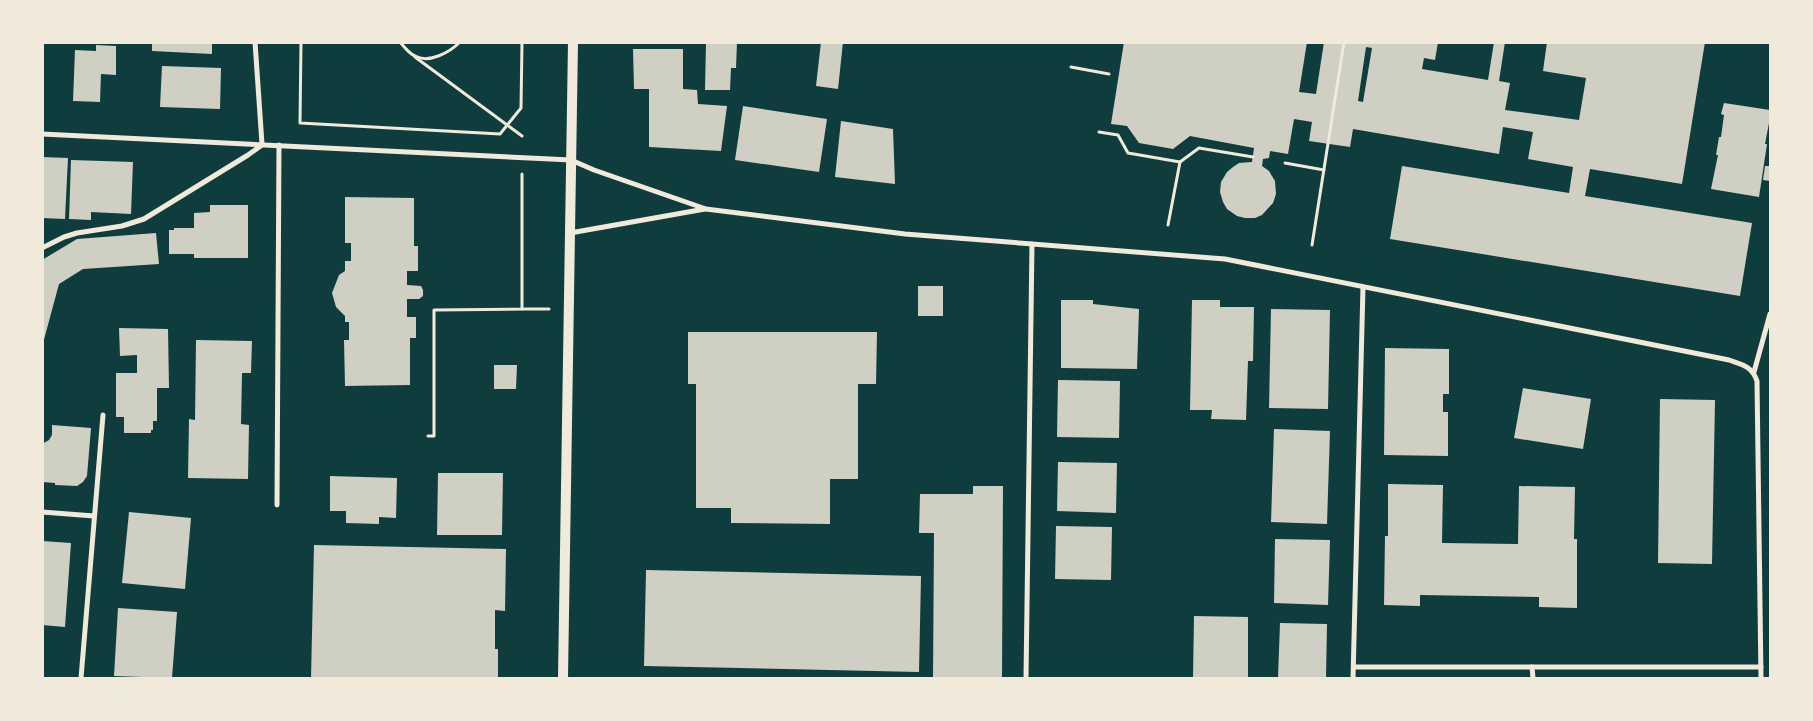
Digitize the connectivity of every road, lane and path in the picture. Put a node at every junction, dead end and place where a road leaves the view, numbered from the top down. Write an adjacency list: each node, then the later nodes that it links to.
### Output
1 (255, 42): 15 (street)
2 (301, 42): 11 (path)
3 (400, 42): 8 (path)
4 (460, 42): 8 (path)
5 (522, 42): 11 (path)
6 (573, 42): 18 (main road)
7 (1344, 42): 22 (path)
8 (415, 57): 11 (path)
9 (1071, 67): 10 (path)
10 (1109, 74)
11 (508, 125): 14 (path)
12 (1099, 132): 19 (path)
13 (42, 134): 15 (street)
14 (522, 136)
15 (262, 144): 16 (street); 28 (street)
16 (279, 145): 18 (street); 36 (street)
17 (1253, 157): 19 (path)
18 (571, 160): 23 (street); 25 (main road)
19 (1180, 162): 24 (path)
20 (1285, 163): 22 (path)
21 (522, 169): 30 (path)
22 (1324, 170): 27 (path)
23 (706, 209): 25 (street); 26 (street)
24 (1168, 225)
25 (570, 233): 43 (main road)
26 (1032, 244): 29 (street); 44 (street)
27 (1312, 244)
28 (42, 248)
29 (1362, 287): 33 (street); 39 (street)
30 (522, 309): 31 (path); 35 (path)
31 (549, 309)
32 (1770, 314): 33 (street)
33 (1754, 372): 41 (street)
34 (103, 415): 38 (street)
35 (428, 436)
36 (277, 505)
37 (42, 512): 38 (street)
38 (94, 516): 42 (street)
39 (1354, 667): 40 (street); 45 (street)
40 (1532, 667): 41 (street); 46 (street)
41 (1761, 667): 47 (street)
42 (81, 678)
43 (563, 678)
44 (1026, 678)
45 (1353, 678)
46 (1532, 678)
47 (1761, 678)

